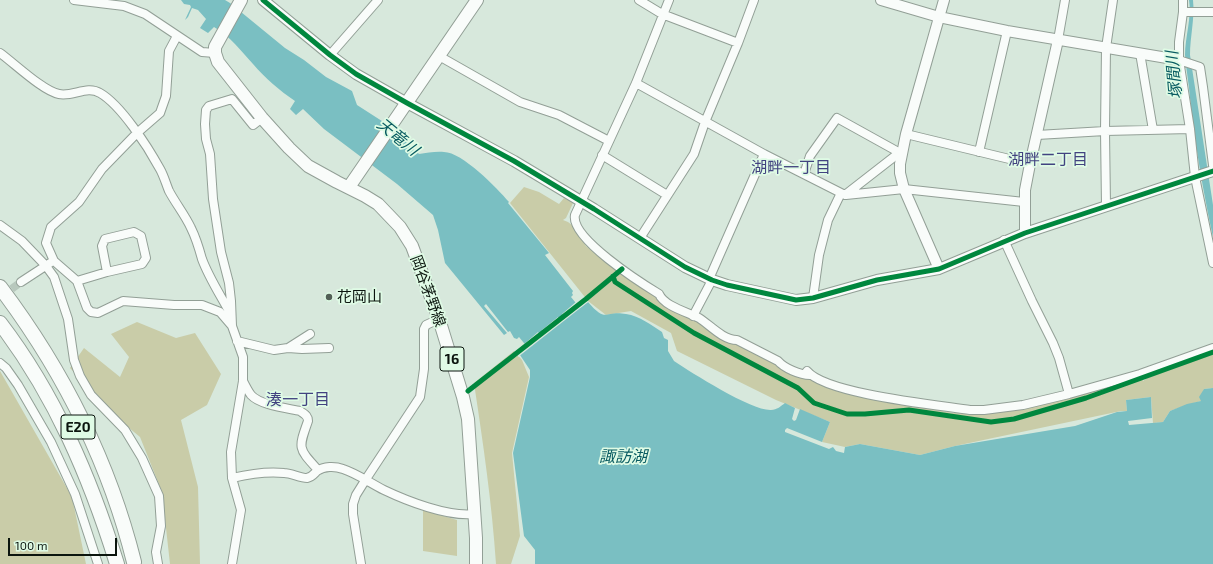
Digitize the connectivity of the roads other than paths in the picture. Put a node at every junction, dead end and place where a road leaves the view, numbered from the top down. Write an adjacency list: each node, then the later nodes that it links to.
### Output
1 (74, 0): 19 (street)
2 (241, 0): 23 (main road)
3 (263, 0): 26 (street)
4 (378, 0): 26 (street)
5 (477, 0): 27 (main road)
6 (639, 0): 16 (street)
7 (669, 0): 16 (street)
8 (754, 0): 21 (street)
9 (944, 0): 17 (street)
10 (1065, 0): 20 (street)
11 (1113, 0): 22 (street)
12 (1183, 0): 14 (street)
13 (886, 1): 17 (street)
14 (1184, 12): 15 (street); 28 (street)
15 (1213, 12)
16 (662, 14): 21 (street); 29 (street)
17 (939, 17): 18 (street); 37 (street)
18 (1007, 31): 20 (street); 40 (street)
19 (177, 36): 23 (street); 36 (street)
20 (1058, 40): 22 (street); 38 (street)
21 (738, 43): 32 (street)
22 (1106, 48): 25 (street); 35 (street)
23 (215, 50): 31 (main road, 岡谷茅野線 / 16)
24 (0, 52): 36 (street)
25 (1140, 53): 28 (street); 34 (street)
26 (330, 55): 30 (street)
27 (440, 56): 30 (main road); 39 (street)
28 (1181, 61): 33 (street); 45 (street)
29 (636, 83): 32 (street); 39 (street)
30 (405, 106): 48 (main road); 52 (street)
31 (262, 118): 48 (main road, 岡谷茅野線 / 16); 71 (street)
32 (705, 122): 41 (street); 51 (street)
33 (1190, 129): 34 (street); 47 (street)
34 (1153, 130): 35 (street)
35 (1105, 131): 38 (street); 54 (street)
36 (137, 133): 59 (street); 71 (street)
37 (906, 134): 40 (street); 42 (street)
38 (1037, 135): 44 (street)
39 (609, 141): 43 (street)
40 (979, 152): 44 (street)
41 (764, 154): 46 (street); 64 (street)
42 (900, 154): 46 (street); 49 (street); 50 (street)
43 (602, 155): 51 (street); 52 (street)
44 (1030, 164): 53 (street)
45 (1213, 169): 47 (street)
46 (804, 174): 50 (street)
47 (1196, 177): 54 (street); 60 (street)
48 (352, 183): 72 (main road, 岡谷茅野線 / 16)
49 (904, 189): 50 (street); 53 (street); 62 (street)
50 (843, 194): 68 (street)
51 (667, 195): 57 (street)
52 (582, 202): 57 (street); 70 (street)
53 (1024, 202): 56 (street)
54 (1106, 206): 56 (street)
55 (0, 225): 61 (street)
56 (1025, 233): 58 (street)
57 (640, 238): 64 (street)
58 (1004, 240): 62 (street); 83 (street)
59 (54, 261): 61 (street); 65 (street)
60 (1213, 263)
61 (46, 266): 66 (street); 92 (street)
62 (939, 269): 68 (street)
63 (107, 272): 63 (street); 65 (street)
64 (711, 279): 68 (street); 70 (street)
65 (77, 281): 74 (street)
66 (21, 282)
67 (0, 286): 88 (highway)
68 (812, 298)
69 (0, 301): 88 (highway, E20)
70 (694, 314): 83 (street)
71 (232, 315): 74 (street)
72 (439, 319): 86 (street); 87 (main road, 岡谷茅野線 / 16)
73 (0, 323): 91 (highway, E20)
74 (232, 326): 77 (street)
75 (0, 331): 90 (highway)
76 (310, 334): 78 (street)
77 (237, 341): 78 (street); 82 (street)
78 (288, 348): 79 (street)
79 (329, 348)
80 (1213, 348): 83 (street)
81 (0, 363): 89 (street)
82 (243, 381): 84 (street); 85 (street)
83 (1069, 394)
84 (318, 470): 85 (street); 86 (street)
85 (232, 478): 93 (street)
86 (366, 479): 87 (street); 94 (street)
87 (474, 514): 95 (main road, 岡谷茅野線 / 16)
88 (134, 563)
89 (98, 564)
90 (112, 564)
91 (117, 564)
92 (158, 564)
93 (232, 564)
94 (361, 564)
95 (476, 564)

